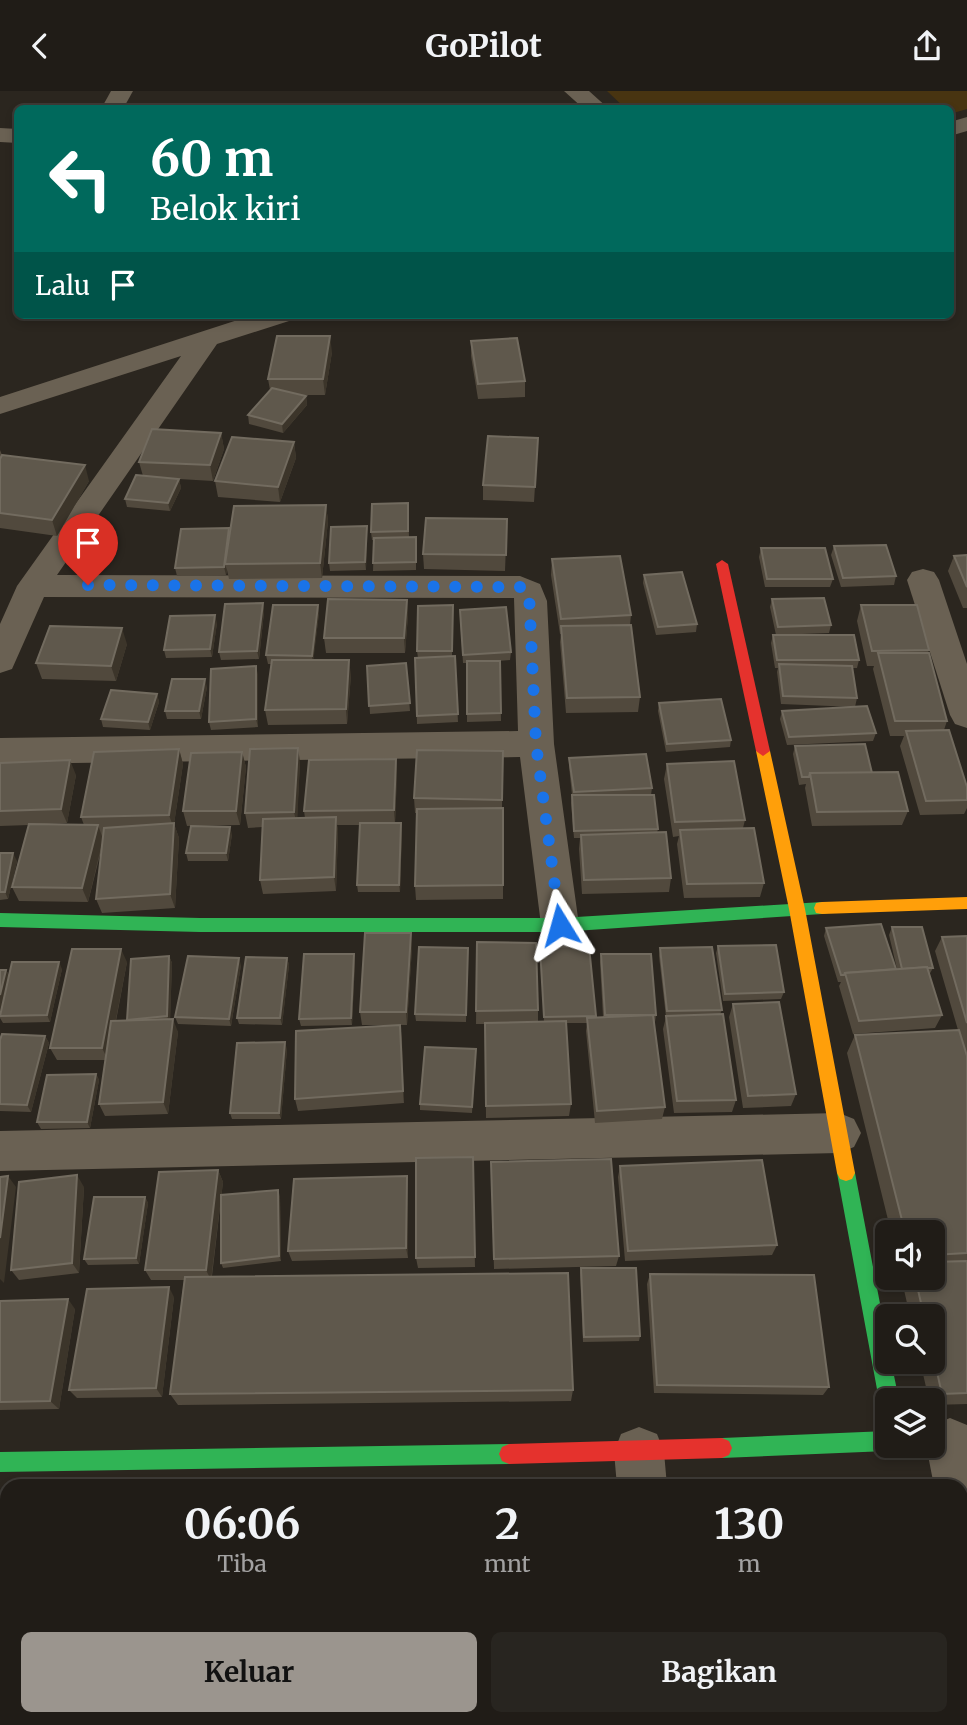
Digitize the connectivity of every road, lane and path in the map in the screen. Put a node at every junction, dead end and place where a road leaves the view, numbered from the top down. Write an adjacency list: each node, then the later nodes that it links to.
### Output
1 (575, 91): 2 (street)
2 (593, 105)
3 (266, 319): 4 (street)
4 (209, 336): 5 (street); 8 (street)
5 (0, 406)
6 (722, 564): 14 (street)
7 (923, 580): 10 (street)
8 (33, 586): 9 (street); 11 (street)
9 (0, 661)
10 (967, 715)
11 (536, 744): 12 (street); 16 (street)
12 (0, 751)
13 (967, 903): 14 (street)
14 (797, 909): 16 (street); 17 (street)
15 (0, 921): 16 (street)
16 (560, 925)
17 (839, 1133): 18 (street); 19 (street)
18 (0, 1151)
19 (887, 1388)
20 (875, 1442): 22 (street)
21 (0, 1462): 22 (street)
22 (640, 1469)

